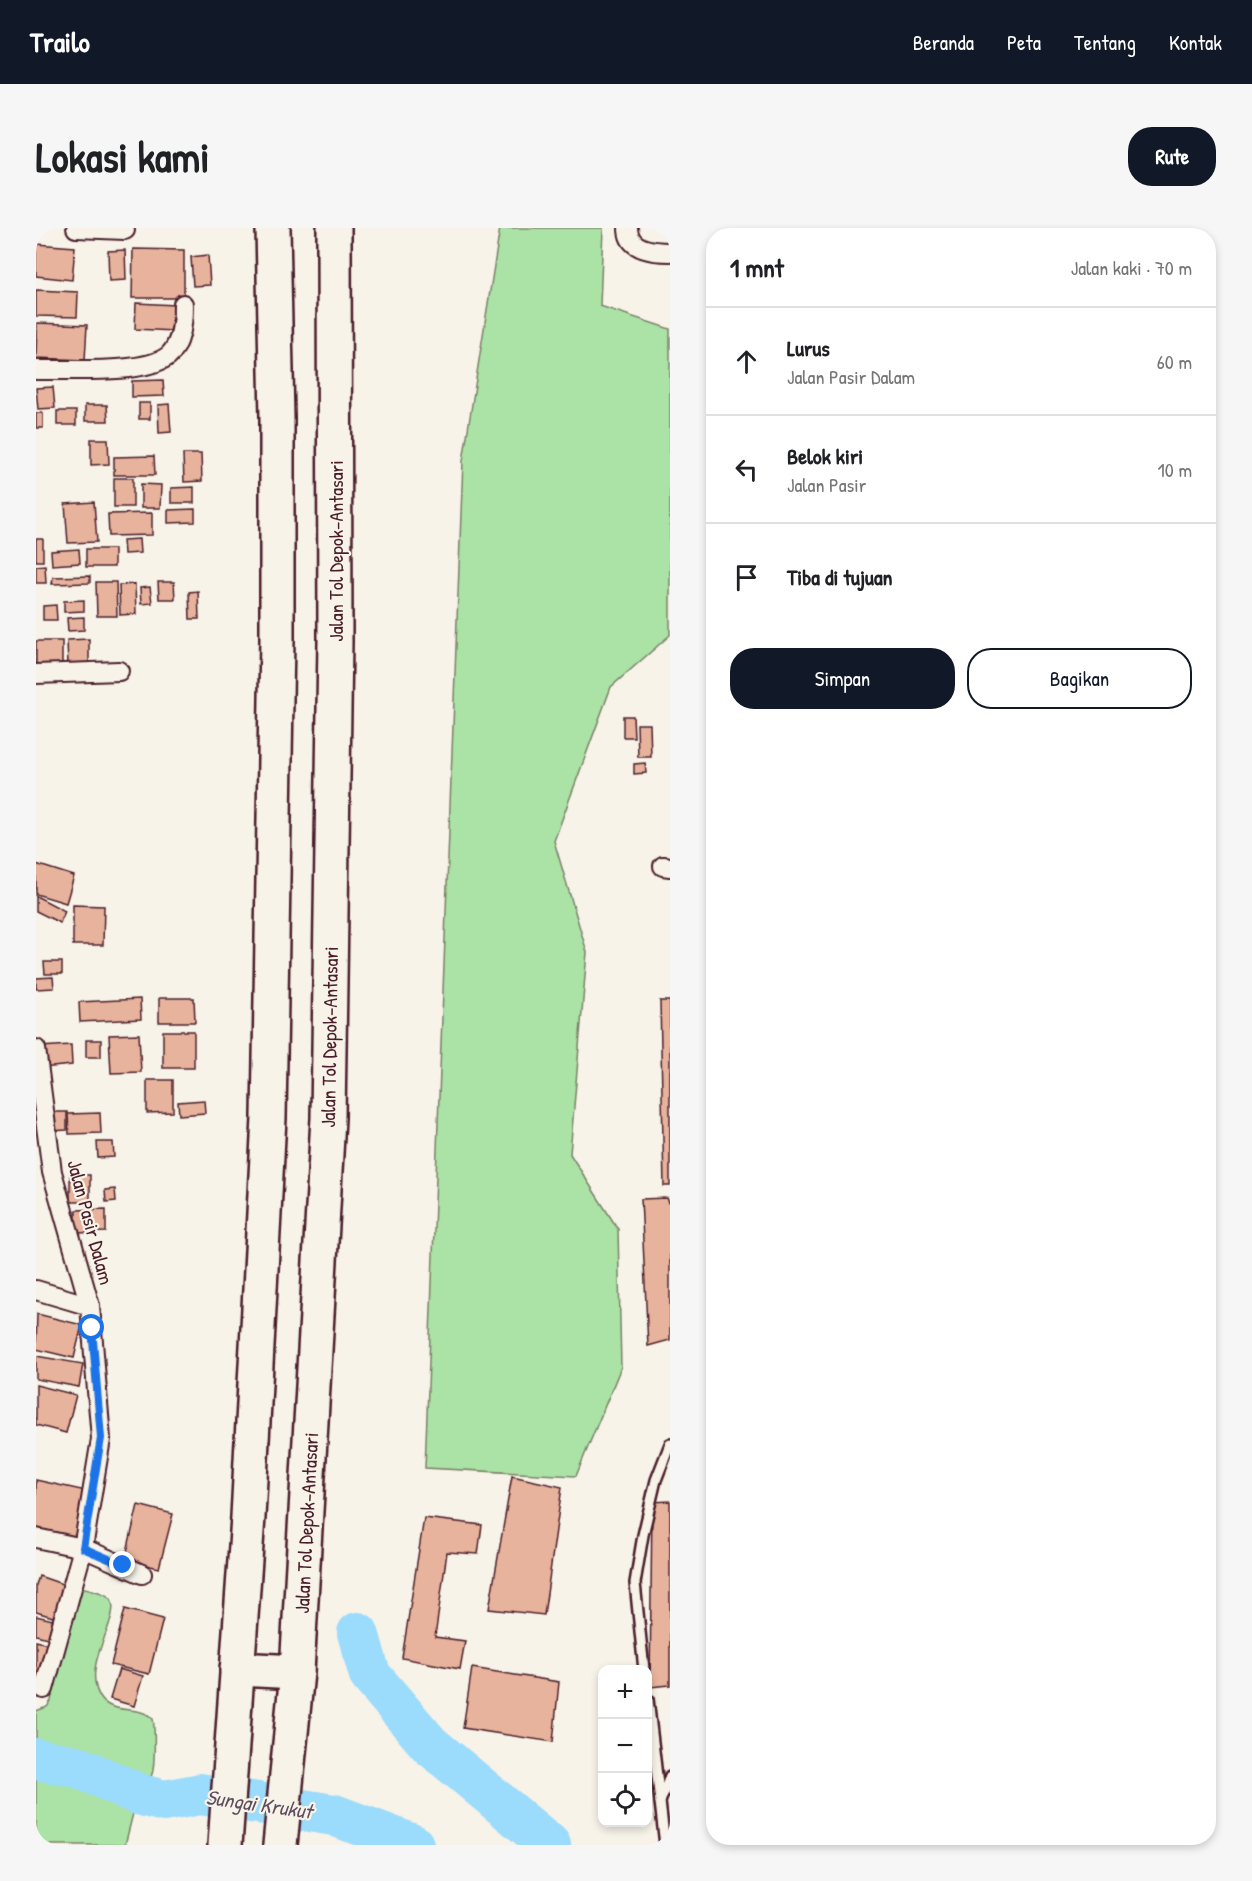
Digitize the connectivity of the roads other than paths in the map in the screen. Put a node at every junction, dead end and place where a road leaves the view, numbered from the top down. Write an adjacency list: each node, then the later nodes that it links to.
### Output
1 (76, 228): 5 (street)
2 (273, 228): 20 (highway)
3 (334, 228): 21 (highway, Jalan Tol Depok–Antasari)
4 (628, 228): 6 (street)
5 (125, 230)
6 (670, 252)
7 (183, 304): 8 (street)
8 (36, 370)
9 (120, 671): 10 (street)
10 (36, 674)
11 (36, 1049): 12 (street, Jalan Pasir Dalam)
12 (44, 1171): 14 (street, Jalan Pasir Dalam)
13 (36, 1290): 14 (street)
14 (90, 1306): 17 (street, Jalan Pasir Dalam)
15 (670, 1444): 19 (lane)
16 (36, 1538): 17 (street)
17 (83, 1548): 18 (street); 22 (street, Jalan Pasir Dalam)
18 (142, 1574)
19 (643, 1665)
20 (237, 1669): 21 (highway); 26 (highway)
21 (297, 1672): 27 (highway, Jalan Tol Depok–Antasari)
22 (44, 1689)
23 (650, 1719): 25 (lane)
24 (670, 1776): 25 (lane)
25 (659, 1805): 28 (lane)
26 (225, 1845)
27 (279, 1845)
28 (665, 1845)

